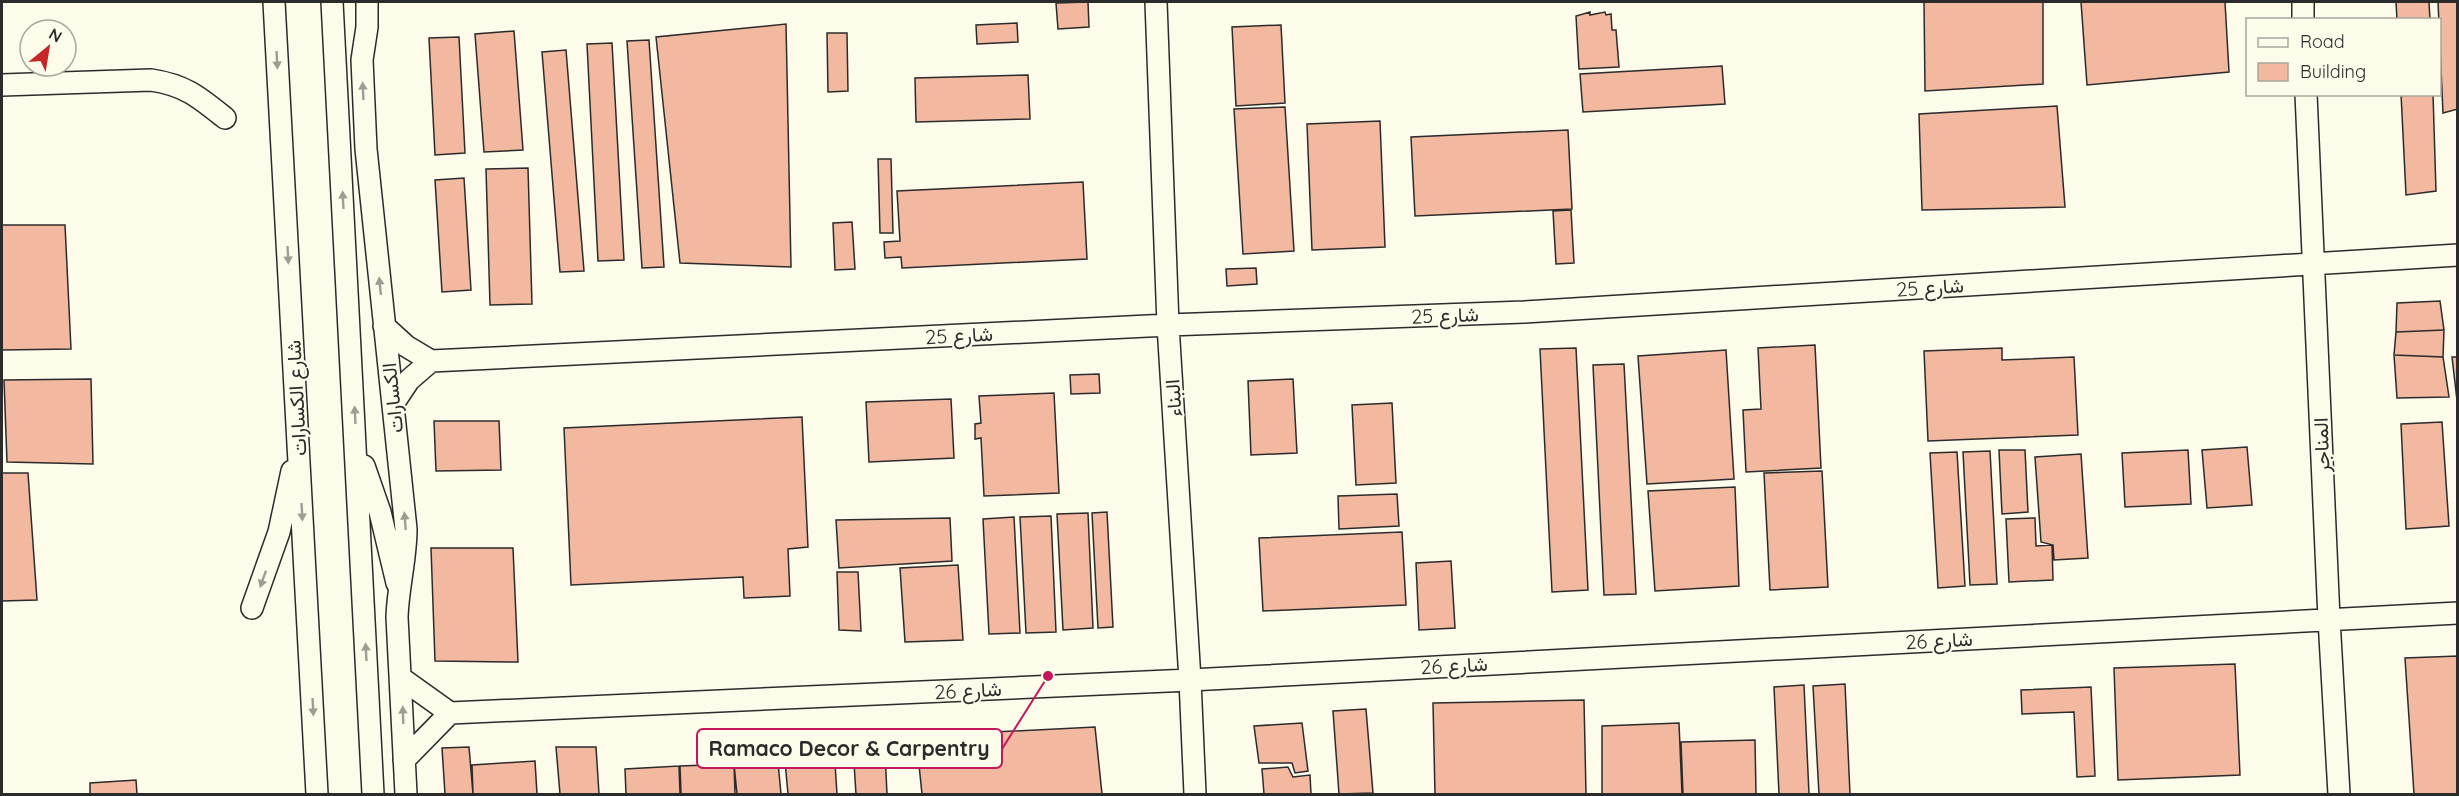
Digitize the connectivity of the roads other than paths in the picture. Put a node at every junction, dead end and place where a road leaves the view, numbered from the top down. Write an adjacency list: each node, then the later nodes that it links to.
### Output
1 (274, 2): 18 (street, شارع الكسارات, one-way to 18)
2 (332, 2): 19 (street, one-way to 2)
3 (367, 2): 8 (street, الكسارات)
4 (385, 2): 8 (street)
5 (1156, 2): 14 (street, البناء)
6 (2302, 2): 7 (street)
7 (2303, 18)
8 (367, 27): 15 (street, الكسارات, one-way to 8)
9 (2, 85): 11 (street)
10 (2306, 96): 13 (street, المناجر)
11 (225, 118)
12 (2457, 255): 13 (street, شارع 25)
13 (2313, 263): 14 (street, شارع 25); 23 (street, المناجر)
14 (1168, 325): 16 (street, شارع 25); 25 (street, البناء)
15 (384, 326): 16 (street); 17 (street, الكسارات)
16 (431, 361): 17 (street)
17 (393, 404): 20 (street, الكسارات, one-way to 17)
18 (298, 441): 21 (street, one-way to 21); 28 (street, شارع الكسارات, one-way to 28)
19 (356, 444): 20 (street); 29 (street, one-way to 19)
20 (398, 590): 24 (street, الكسارات)
21 (252, 608)
22 (2457, 613): 23 (street, شارع 26)
23 (2329, 619): 25 (street, شارع 26); 32 (street, المناجر)
24 (401, 678): 26 (street); 27 (street, الكسارات, one-way to 24)
25 (1190, 680): 26 (street, شارع 26); 31 (street, البناء)
26 (450, 713): 27 (street)
27 (404, 760): 30 (street, الكسارات)
28 (317, 795)
29 (373, 795)
30 (406, 795)
31 (1195, 795)
32 (2339, 795)

